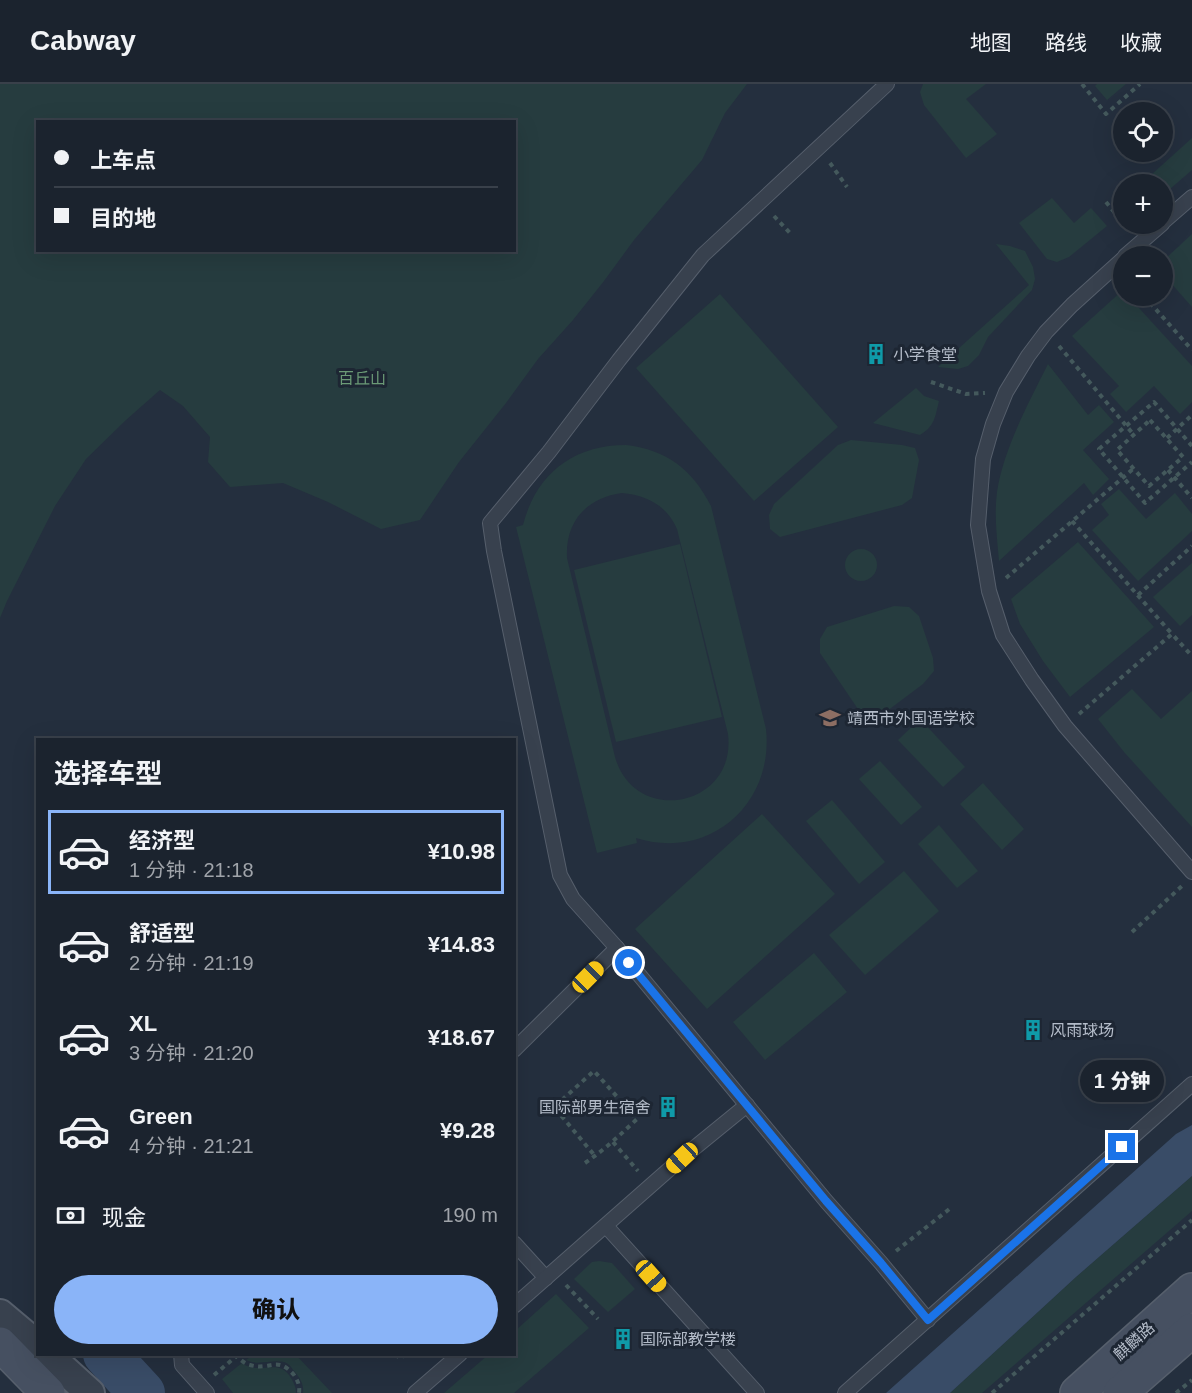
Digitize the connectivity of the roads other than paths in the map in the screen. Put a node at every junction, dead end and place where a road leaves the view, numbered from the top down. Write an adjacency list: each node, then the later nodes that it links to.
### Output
1 (887, 84): 8 (lane)
2 (1192, 197): 3 (lane)
3 (1173, 213)
4 (1150, 234): 5 (lane)
5 (1137, 246)
6 (1113, 267): 7 (lane)
7 (1192, 872)
8 (617, 948): 9 (lane); 11 (lane)
9 (516, 1048)
10 (1192, 1084): 18 (lane)
11 (747, 1105): 12 (lane); 18 (lane)
12 (606, 1226): 14 (lane); 28 (lane)
13 (516, 1245): 14 (lane)
14 (550, 1275): 16 (lane)
15 (1192, 1290): 30 (main road, 麒麟路)
16 (516, 1304)
17 (0, 1314): 21 (street)
18 (928, 1320): 29 (lane)
19 (1192, 1330): 31 (main road, 麒麟路)
20 (0, 1344): 25 (main road)
21 (36, 1344)
22 (48, 1356): 25 (street)
23 (181, 1356): 26 (lane)
24 (458, 1356): 27 (lane)
25 (64, 1388)
26 (204, 1389)
27 (415, 1393)
28 (757, 1393)
29 (845, 1393)
30 (1077, 1393)
31 (1120, 1393)

